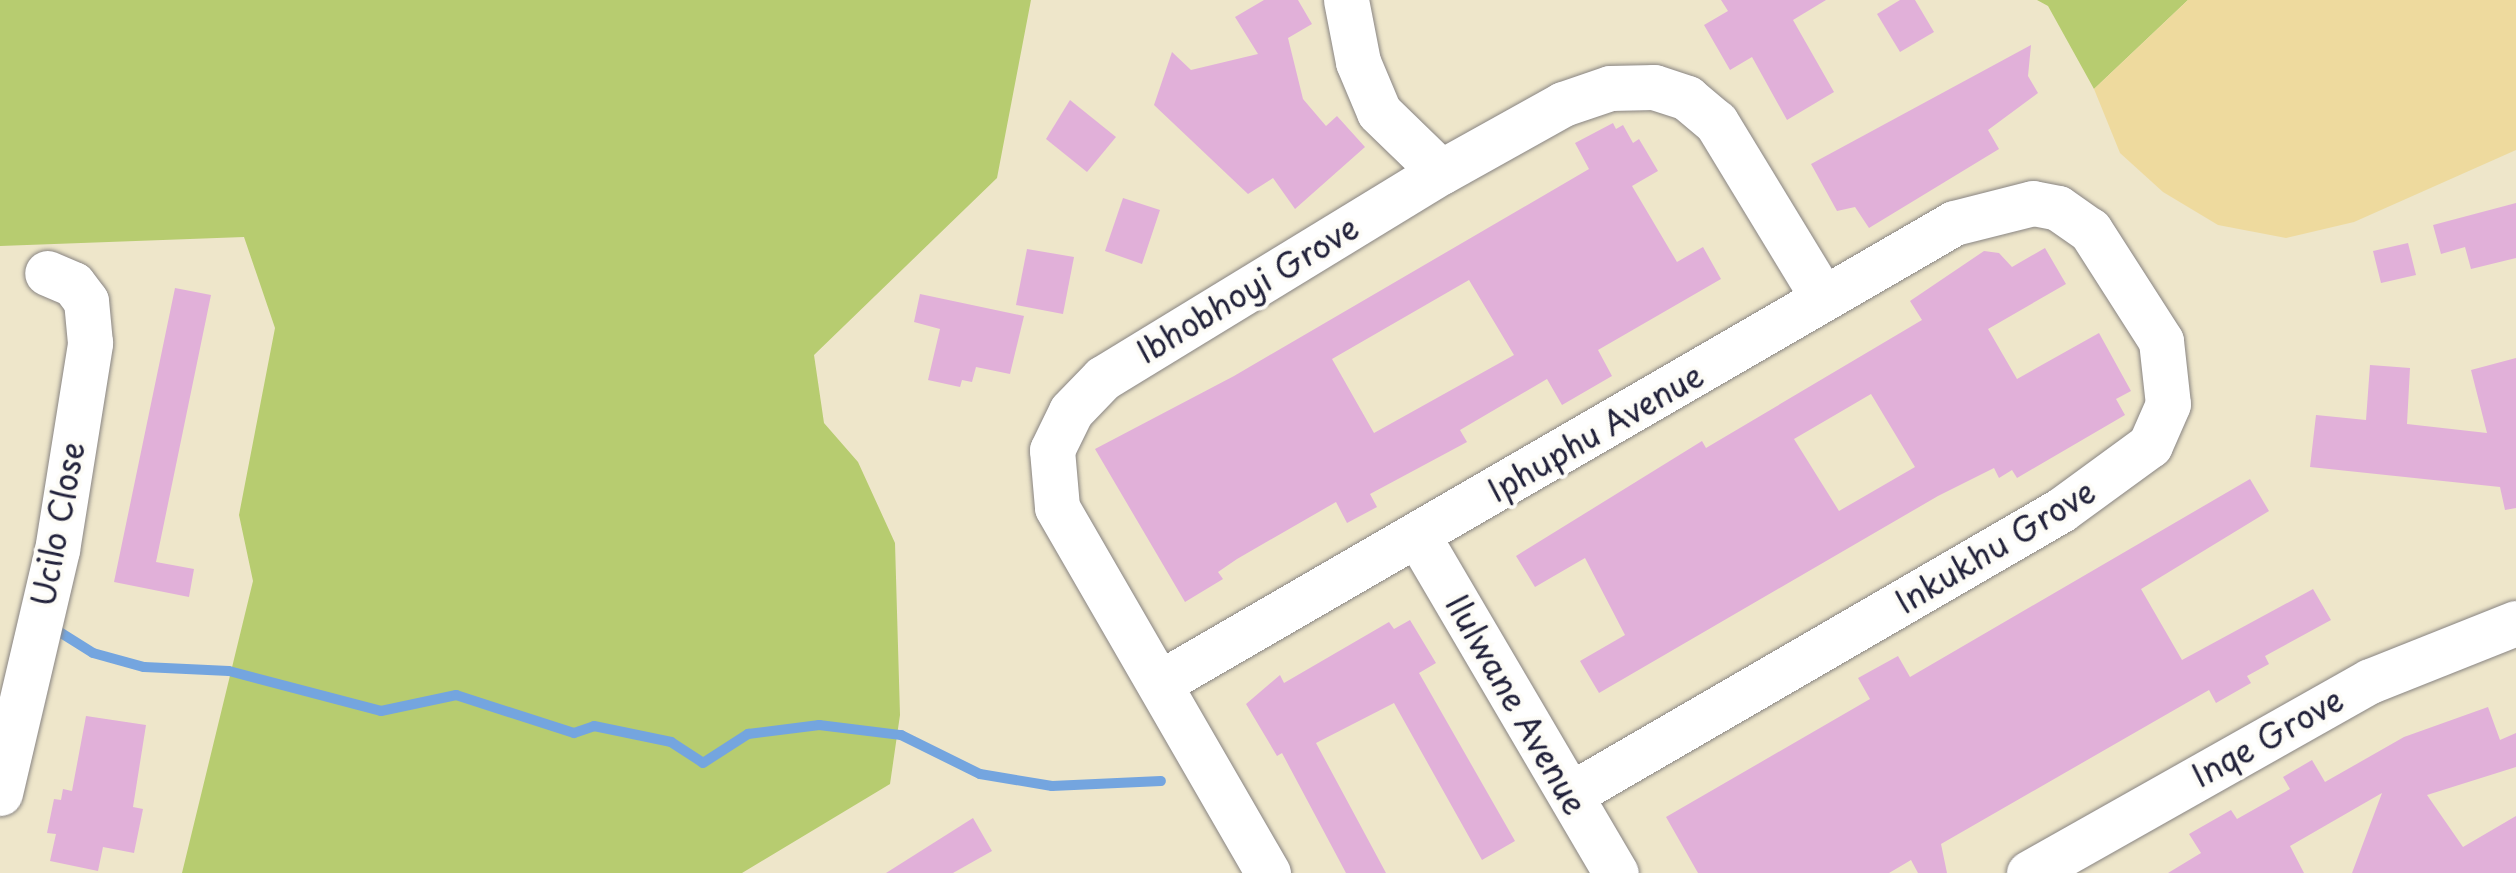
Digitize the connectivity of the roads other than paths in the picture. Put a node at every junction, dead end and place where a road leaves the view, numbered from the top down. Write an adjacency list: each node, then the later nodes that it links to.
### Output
1 (1346, 0): 2 (street)
2 (1441, 172): 5 (street, Ibhobhoyi Grove); 8 (street, Ibhobhoyi Grove)
3 (2033, 203): 5 (street, Iphuphu Avenue); 10 (street, Inkukhu Grove)
4 (47, 273): 9 (street, Ucilo Close)
5 (1824, 298): 6 (street, Iphuphu Avenue)
6 (1418, 536): 8 (street, Iphuphu Avenue); 10 (street, Ilulwane Avenue)
7 (2516, 622): 13 (street, Inqe Grove)
8 (1163, 682): 11 (street, Ibhobhoyi Grove)
9 (0, 793)
10 (1571, 794): 12 (street, Ilulwane Avenue)
11 (1268, 873)
12 (1616, 873)
13 (2029, 873)

